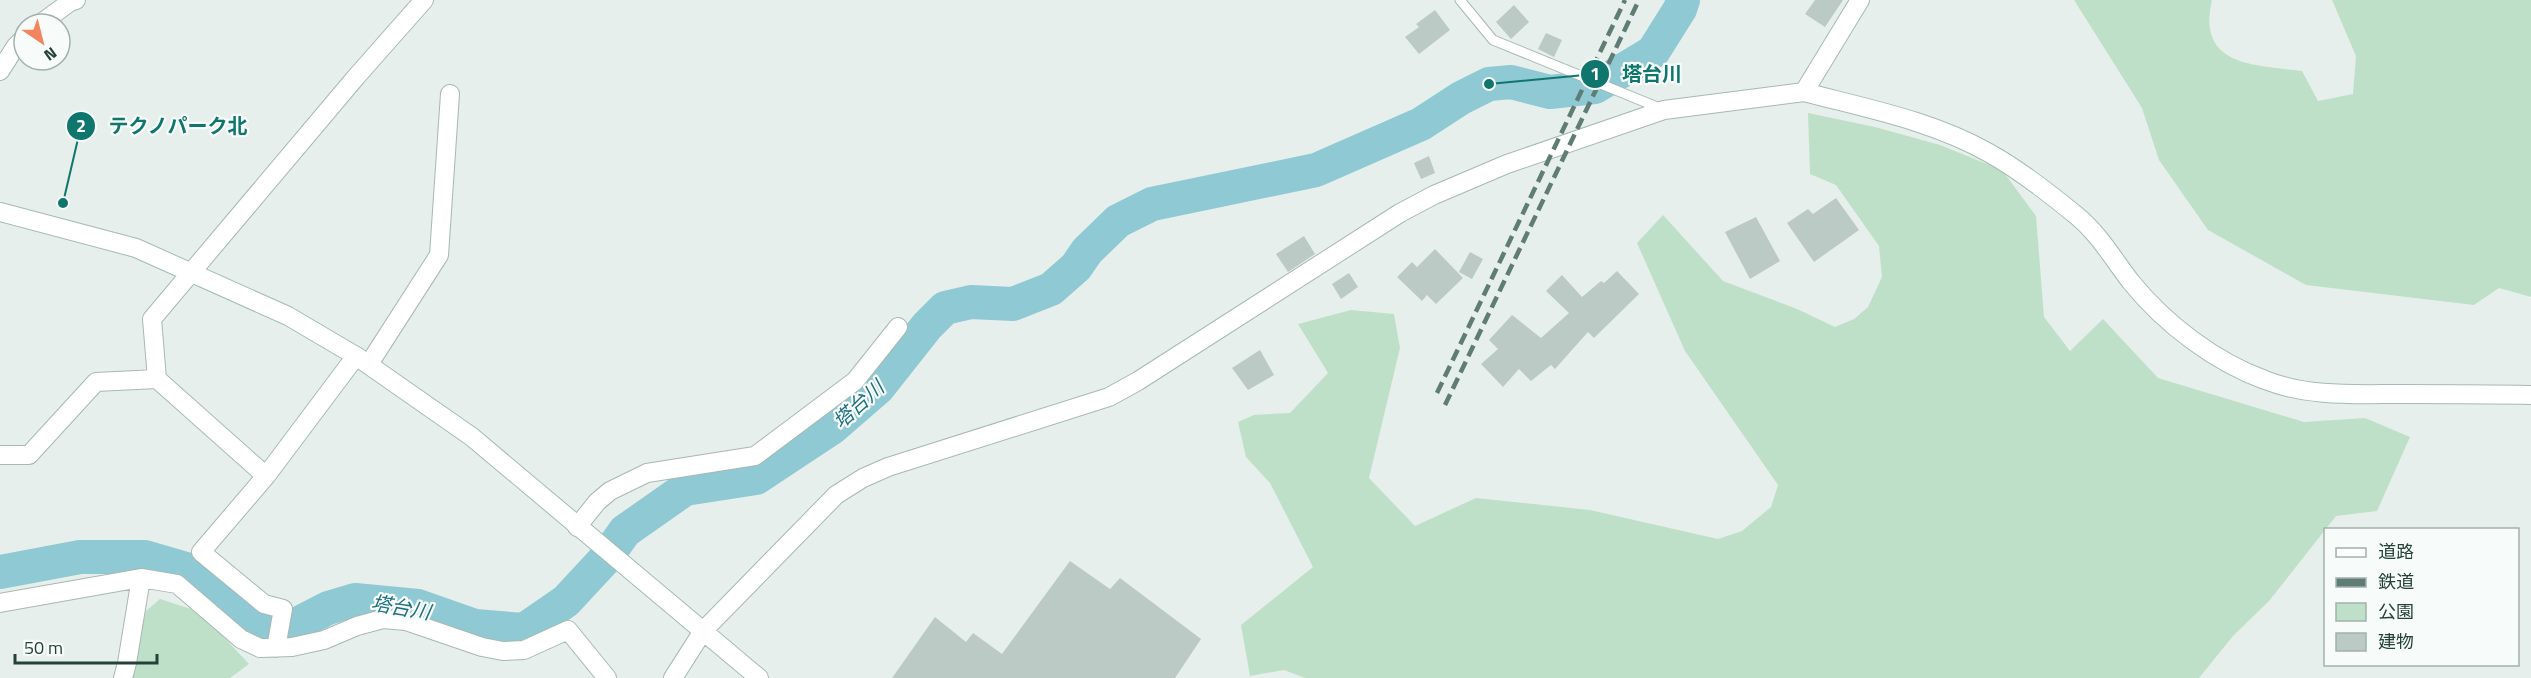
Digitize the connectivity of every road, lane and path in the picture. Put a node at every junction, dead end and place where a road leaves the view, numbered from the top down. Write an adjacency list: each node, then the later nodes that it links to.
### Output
1 (76, 0): 5 (street)
2 (424, 0): 12 (street)
3 (1460, 0): 10 (lane)
4 (1860, 0): 8 (street)
5 (56, 12)
6 (12, 51): 7 (street)
7 (0, 70)
8 (1804, 92): 10 (street); 16 (street)
9 (450, 94): 14 (street)
10 (1664, 110): 22 (street)
11 (0, 212): 12 (street)
12 (192, 272): 14 (street); 15 (street)
13 (898, 327): 19 (street)
14 (363, 360): 18 (street); 19 (street)
15 (157, 379): 17 (street); 18 (street)
16 (2531, 394)
17 (0, 456)
18 (266, 477): 23 (street)
19 (582, 531): 22 (street)
20 (141, 578): 21 (street); 23 (street); 24 (street)
21 (0, 603)
22 (703, 632): 26 (street); 27 (street)
23 (276, 648): 25 (street)
24 (123, 678)
25 (607, 678)
26 (673, 678)
27 (759, 678)

